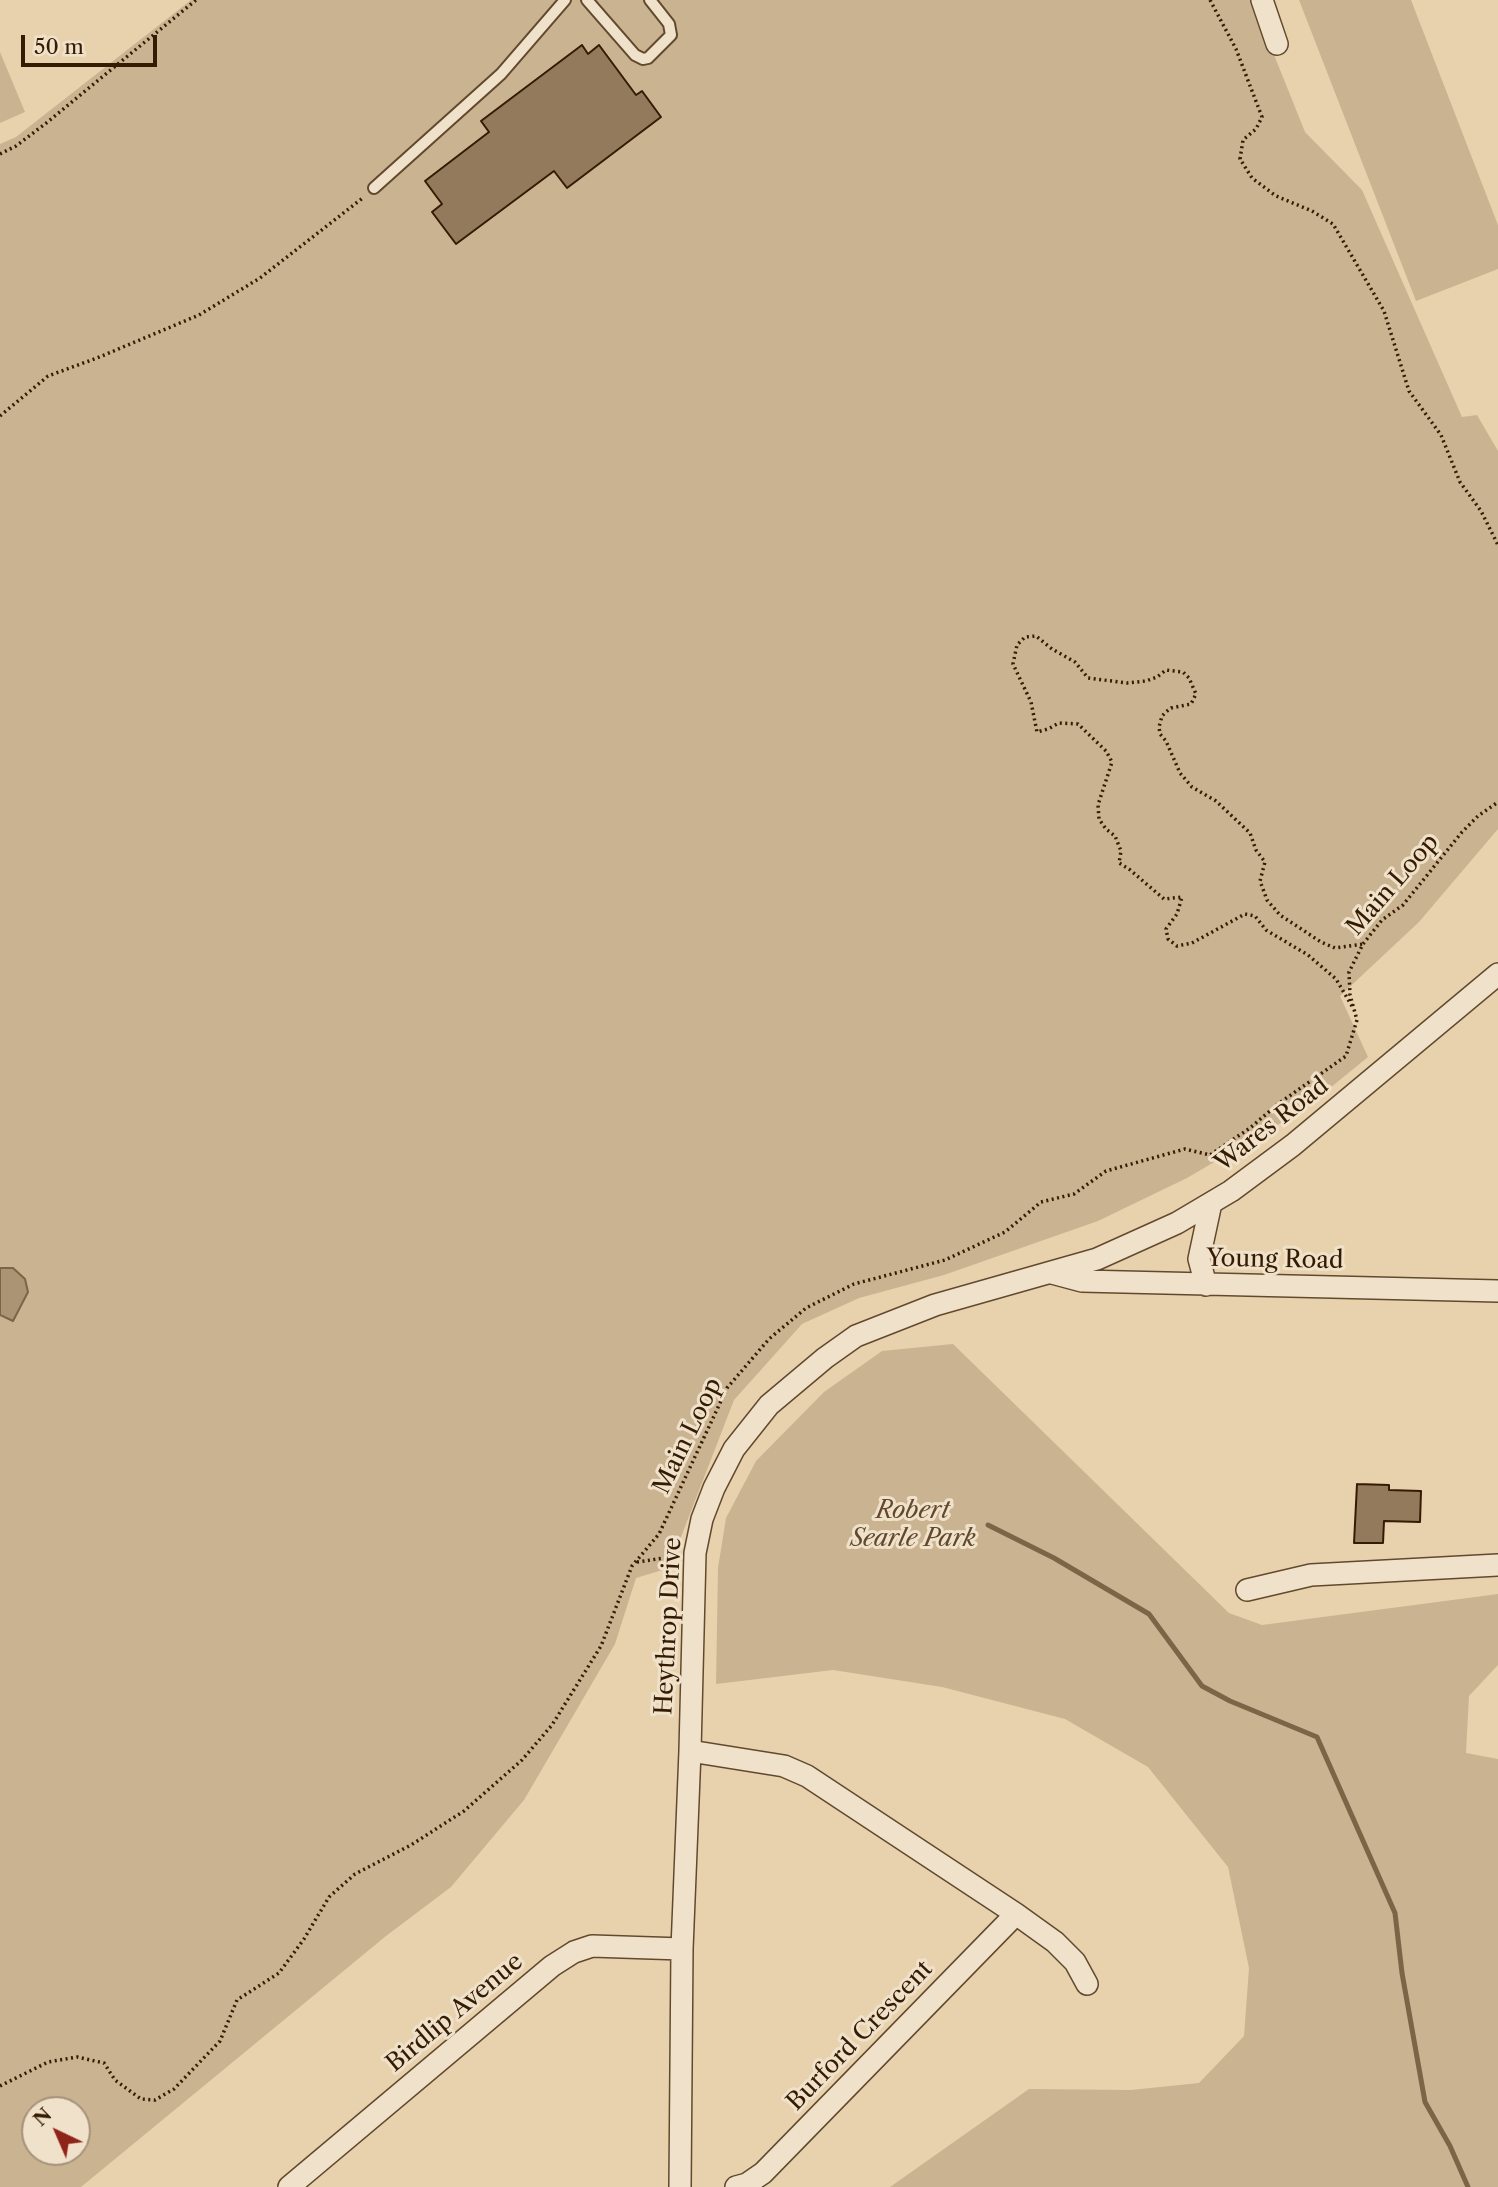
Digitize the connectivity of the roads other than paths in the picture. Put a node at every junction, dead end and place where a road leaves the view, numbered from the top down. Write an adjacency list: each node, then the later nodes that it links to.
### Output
1 (565, 0): 6 (lane)
2 (587, 0): 3 (lane)
3 (650, 0)
4 (1262, 0): 5 (street)
5 (1277, 44)
6 (374, 188)
7 (1498, 974): 8 (street, Wares Road)
8 (1211, 1203): 9 (street, Wares Road); 10 (street)
9 (1052, 1273): 10 (street, Young Road); 14 (street, Heythrop Drive)
10 (1206, 1285): 11 (street, Young Road)
11 (1498, 1291)
12 (1498, 1565): 13 (street)
13 (1247, 1590)
14 (690, 1751): 15 (street); 16 (street, Heythrop Drive)
15 (1016, 1914): 17 (street); 20 (street, Burford Crescent)
16 (682, 1949): 18 (street, Birdlip Avenue); 19 (street, Heythrop Drive)
17 (1087, 1984)
18 (289, 2187)
19 (680, 2187)
20 (736, 2187)

